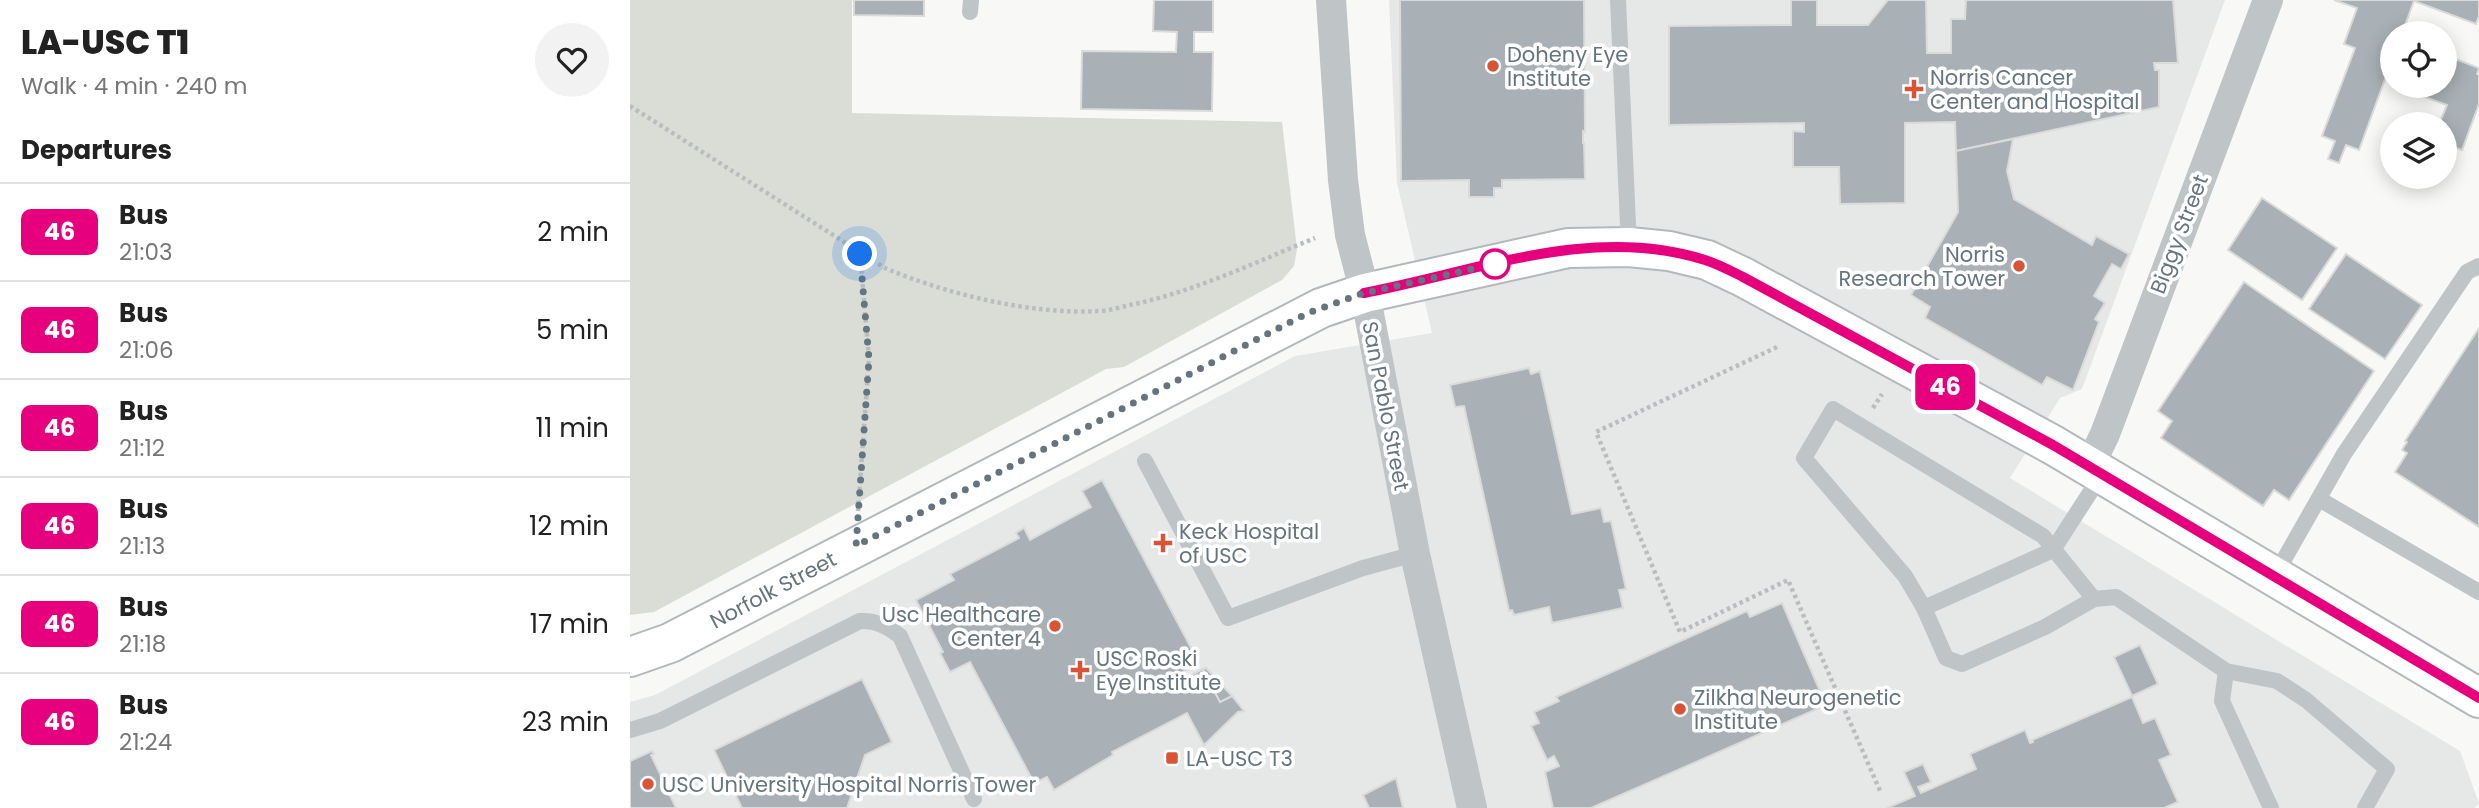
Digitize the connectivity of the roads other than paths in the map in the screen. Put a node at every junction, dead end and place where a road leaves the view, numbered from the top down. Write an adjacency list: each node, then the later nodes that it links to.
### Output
1 (1331, 0): 6 (street, San Pablo Street)
2 (1618, 0): 4 (lane)
3 (2268, 0): 8 (street, Biggy Street)
4 (1629, 247): 6 (street, Norfolk Street); 8 (street, Norfolk Street)
5 (2479, 266): 9 (lane)
6 (1364, 293): 11 (street, San Pablo Street); 16 (street, Norfolk Street)
7 (1145, 461): 11 (lane)
8 (2095, 471): 10 (lane); 12 (street, Norfolk Street)
9 (2319, 499): 12 (lane); 13 (lane)
10 (2053, 550): 14 (lane); 15 (lane); 15 (lane)
11 (1415, 555): 21 (street, San Pablo Street)
12 (2274, 577): 18 (street, Norfolk Street)
13 (2479, 593)
14 (2094, 599): 15 (lane); 17 (lane)
15 (1924, 608)
16 (630, 657)
17 (2226, 671): 22 (lane); 23 (lane)
18 (2479, 698)
19 (630, 730): 20 (lane)
20 (974, 799)
21 (1472, 808)
22 (2270, 808)
23 (2365, 808)

